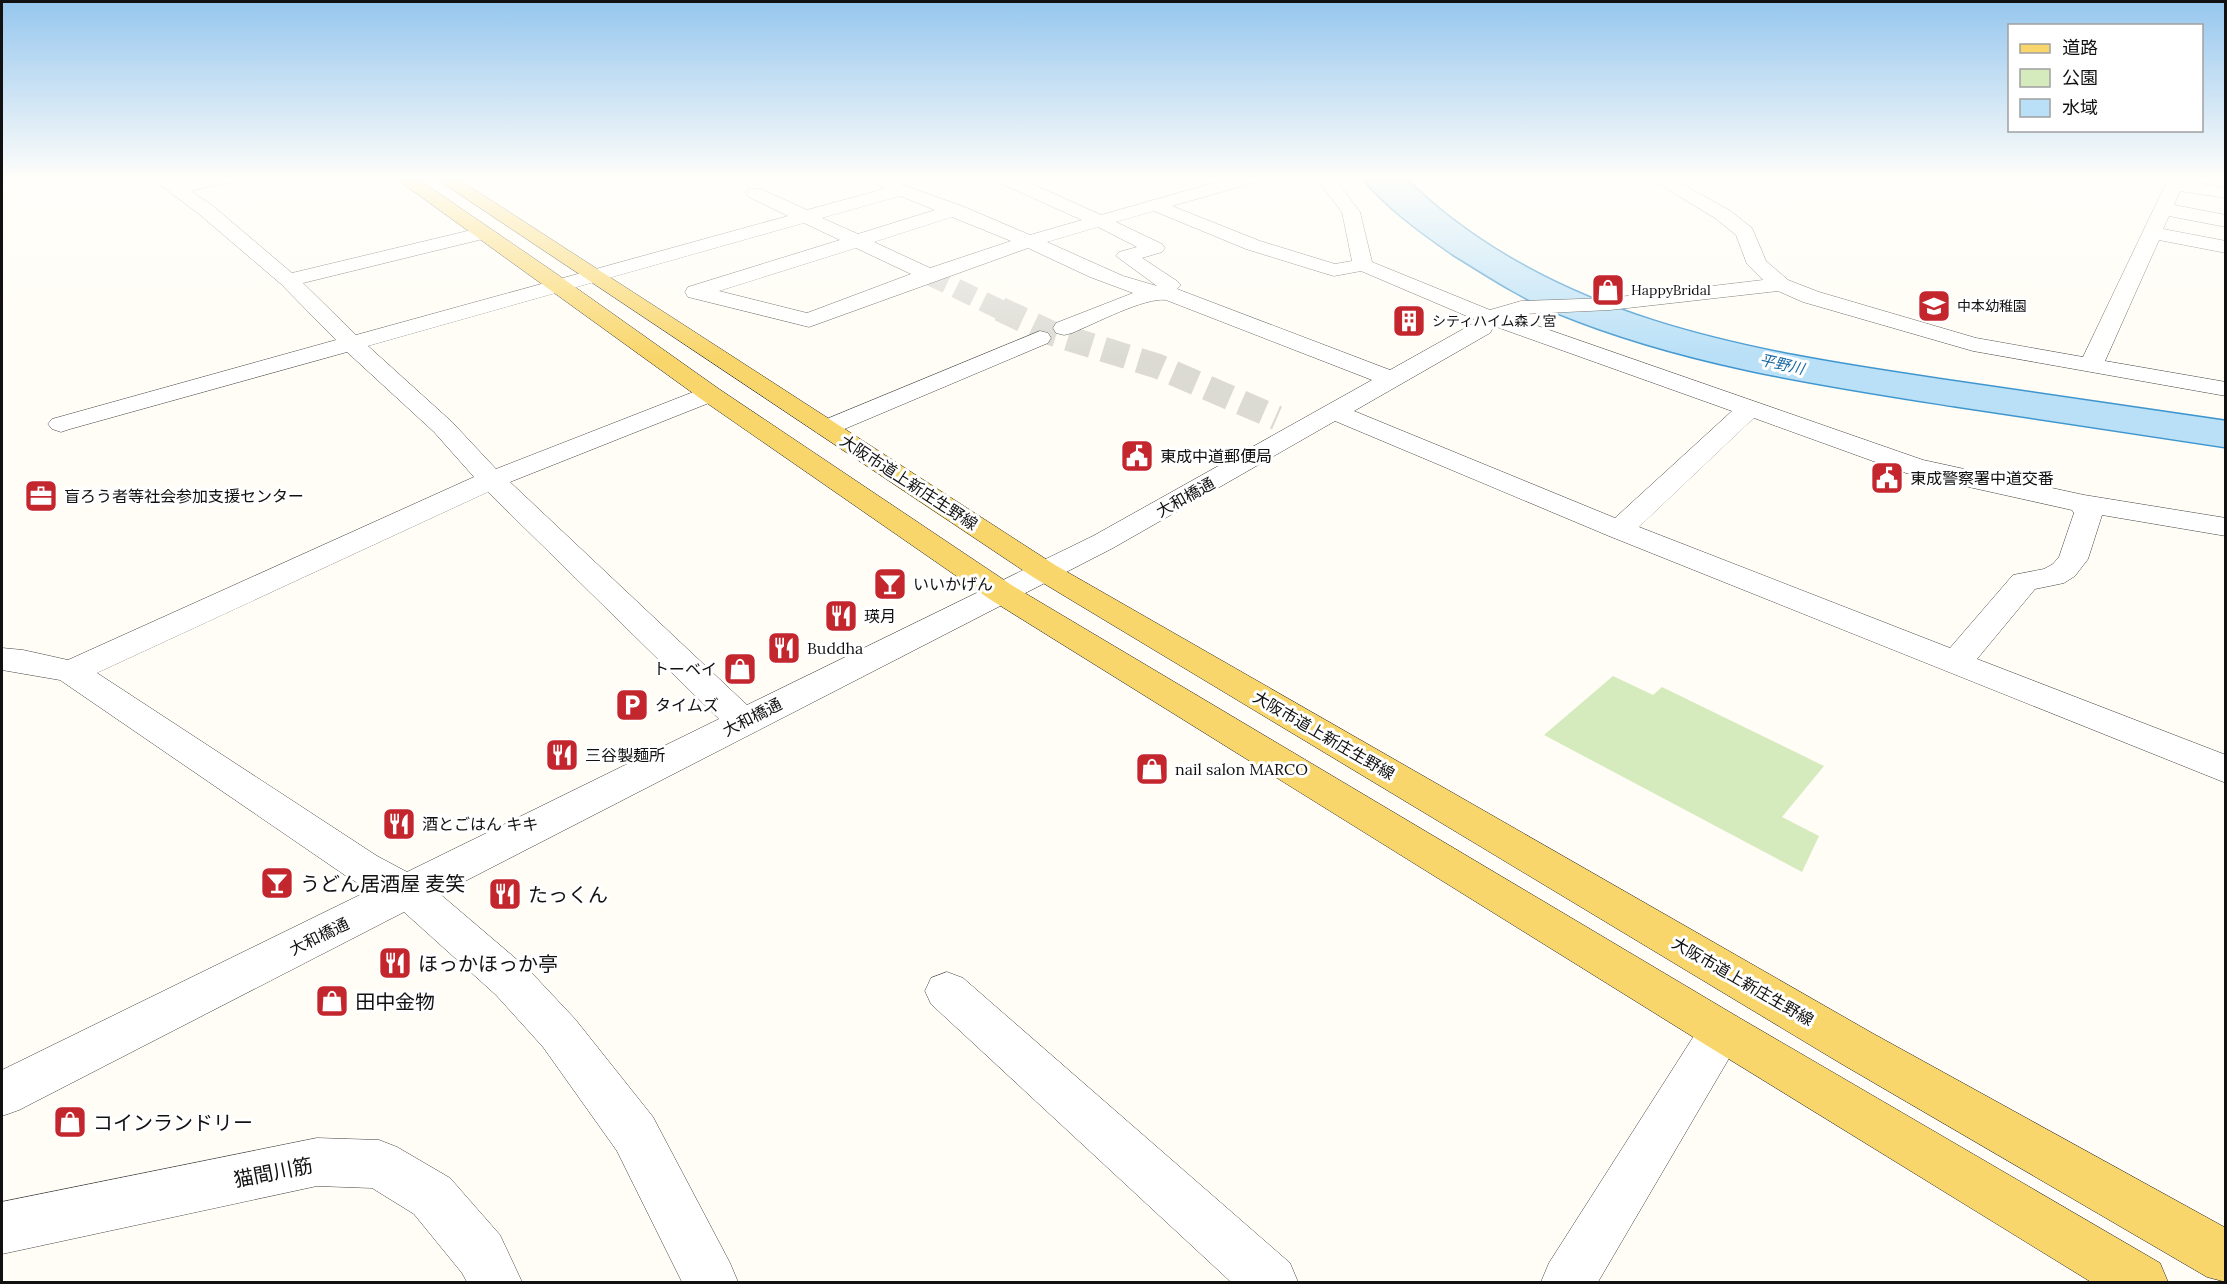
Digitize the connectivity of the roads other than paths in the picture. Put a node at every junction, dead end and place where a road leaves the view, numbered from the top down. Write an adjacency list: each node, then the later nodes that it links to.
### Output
1 (238, 237): 21 (street)
2 (468, 237): 21 (street)
3 (492, 237): 22 (main road, 大阪市道上新庄生野線)
4 (520, 237): 22 (main road, 大阪市道上新庄生野線)
5 (728, 237): 22 (street)
6 (846, 237): 17 (street)
7 (872, 237): 17 (street)
8 (1019, 237): 16 (street)
9 (1043, 237): 16 (street)
10 (1132, 237): 24 (street)
11 (1229, 237): 19 (street)
12 (1357, 237): 19 (street)
13 (1747, 237): 23 (street)
14 (2151, 237): 29 (street)
15 (2173, 237): 18 (street)
16 (1029, 241): 20 (street); 24 (street)
17 (856, 242): 20 (street); 20 (street)
18 (2226, 247)
19 (1363, 265): 25 (street)
20 (929, 275)
21 (288, 280): 28 (street)
22 (575, 280): 28 (street); 32 (main road, 大阪市道上新庄生野線); 36 (main road, 大阪市道上新庄生野線)
23 (1781, 284): 25 (street); 29 (street)
24 (1162, 293): 26 (street); 30 (street)
25 (1489, 318): 30 (street, 大和橋通); 33 (street)
26 (1064, 328)
27 (1040, 338): 36 (street)
28 (351, 343): 35 (street); 37 (street)
29 (2091, 365): 31 (street)
30 (1393, 380): 34 (street, 大和橋通)
31 (2226, 389)
32 (710, 394): 37 (street); 42 (main road, 大阪市道上新庄生野線)
33 (1749, 409): 38 (street); 40 (street)
34 (1335, 412): 40 (street); 41 (street, 大和橋通)
35 (61, 424)
36 (826, 428): 41 (main road, 大阪市道上新庄生野線)
37 (491, 480): 45 (street); 46 (street)
38 (2084, 504): 39 (street); 44 (street)
39 (2226, 527)
40 (1619, 530): 44 (street)
41 (1044, 571): 42 (street, 大和橋通); 53 (main road, 大阪市道上新庄生野線)
42 (1002, 593): 46 (street, 大和橋通); 50 (main road, 大阪市道上新庄生野線)
43 (2, 659): 45 (street)
44 (1956, 663): 47 (street)
45 (71, 672): 48 (street)
46 (743, 721): 48 (street, 大和橋通)
47 (2226, 770)
48 (409, 892): 51 (street, 大和橋通); 55 (street)
49 (946, 991): 56 (street)
50 (1722, 1031): 57 (street); 58 (main road, 大阪市道上新庄生野線)
51 (2, 1094)
52 (2, 1228): 54 (street, 猫間川筋)
53 (2226, 1258)
54 (495, 1282)
55 (711, 1282)
56 (1271, 1282)
57 (1568, 1282)
58 (2141, 1282)

